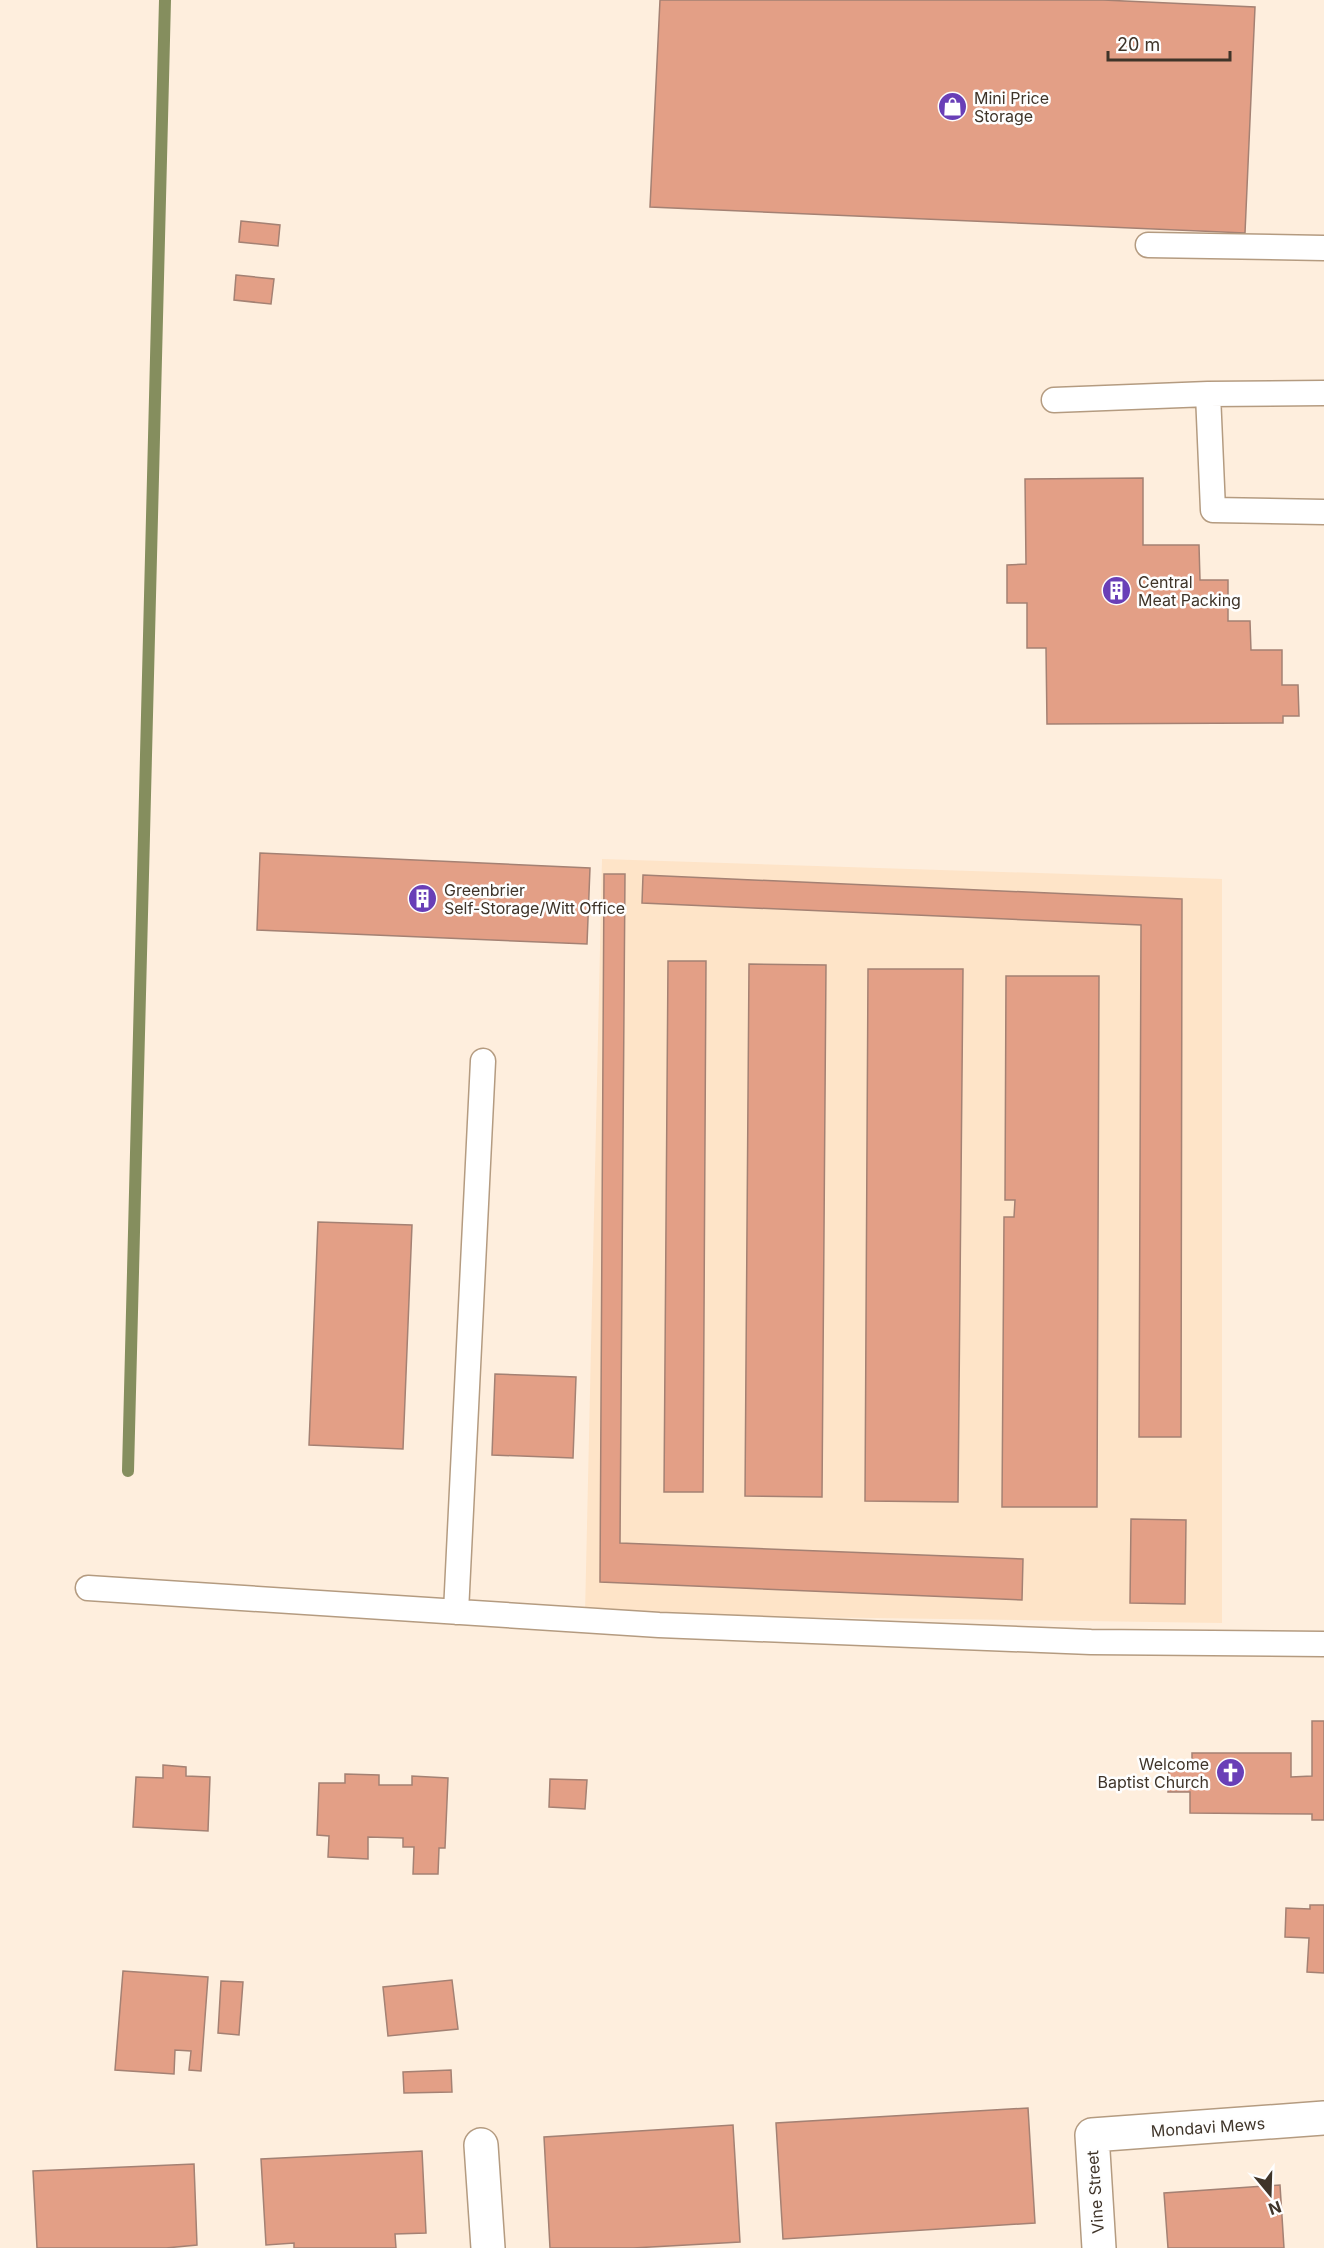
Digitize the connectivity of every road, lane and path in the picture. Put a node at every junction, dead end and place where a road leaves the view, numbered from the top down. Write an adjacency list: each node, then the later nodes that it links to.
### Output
1 (1148, 245): 2 (lane)
2 (1324, 248)
3 (1324, 393): 4 (lane)
4 (1208, 394): 5 (lane); 6 (lane)
5 (1054, 400)
6 (1324, 512)
7 (483, 1061): 9 (lane)
8 (88, 1588): 9 (lane)
9 (456, 1612): 10 (lane)
10 (1324, 1644)
11 (1324, 2118): 12 (street, Mondavi Mews)
12 (1092, 2135): 15 (street, Vine Street)
13 (481, 2145): 14 (street)
14 (488, 2248)
15 (1099, 2248)

